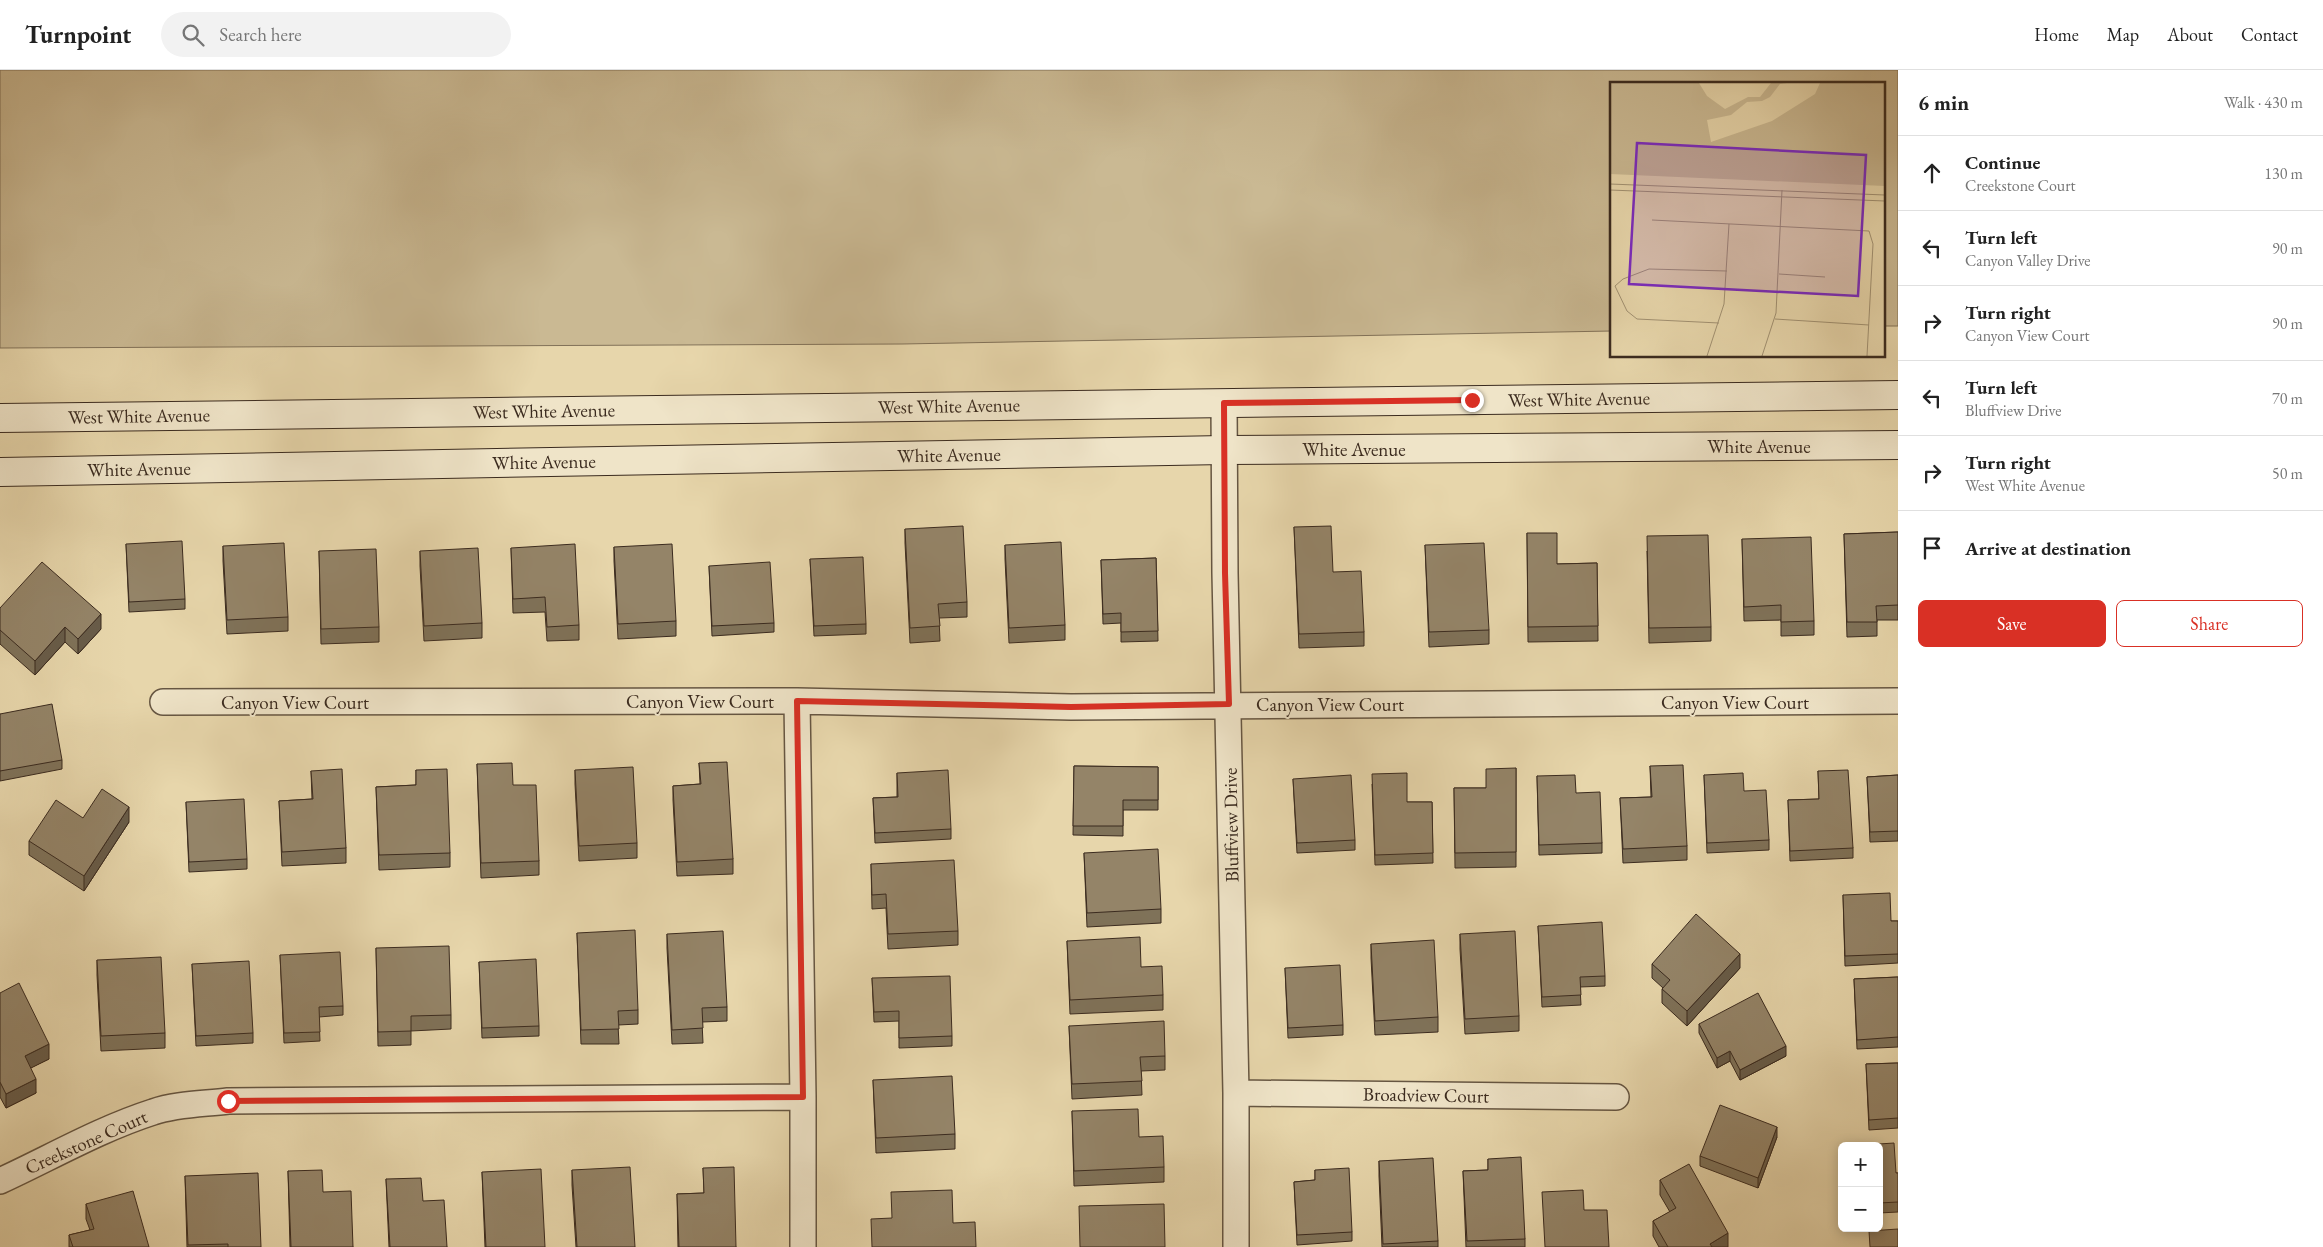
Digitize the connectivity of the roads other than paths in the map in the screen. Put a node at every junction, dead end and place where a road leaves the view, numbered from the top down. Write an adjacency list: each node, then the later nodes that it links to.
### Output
1 (1898, 395): 2 (main road, West White Avenue)
2 (1224, 403): 3 (main road, West White Avenue); 5 (street, Bluffview Drive)
3 (0, 418)
4 (1898, 446): 5 (main road, White Avenue)
5 (1224, 450): 6 (main road, White Avenue); 10 (street, Bluffview Drive)
6 (0, 472)
7 (797, 701): 9 (street, Canyon View Court); 10 (street, Canyon View Court); 12 (street)
8 (1898, 701): 10 (street, Canyon View Court)
9 (163, 702)
10 (1229, 704): 11 (street, Bluffview Drive)
11 (1236, 1093): 13 (street, Broadview Court); 16 (street, Bluffview Drive)
12 (803, 1097): 14 (street, Creekstone Court); 15 (street)
13 (1616, 1097)
14 (0, 1181)
15 (803, 1247)
16 (1236, 1247)

